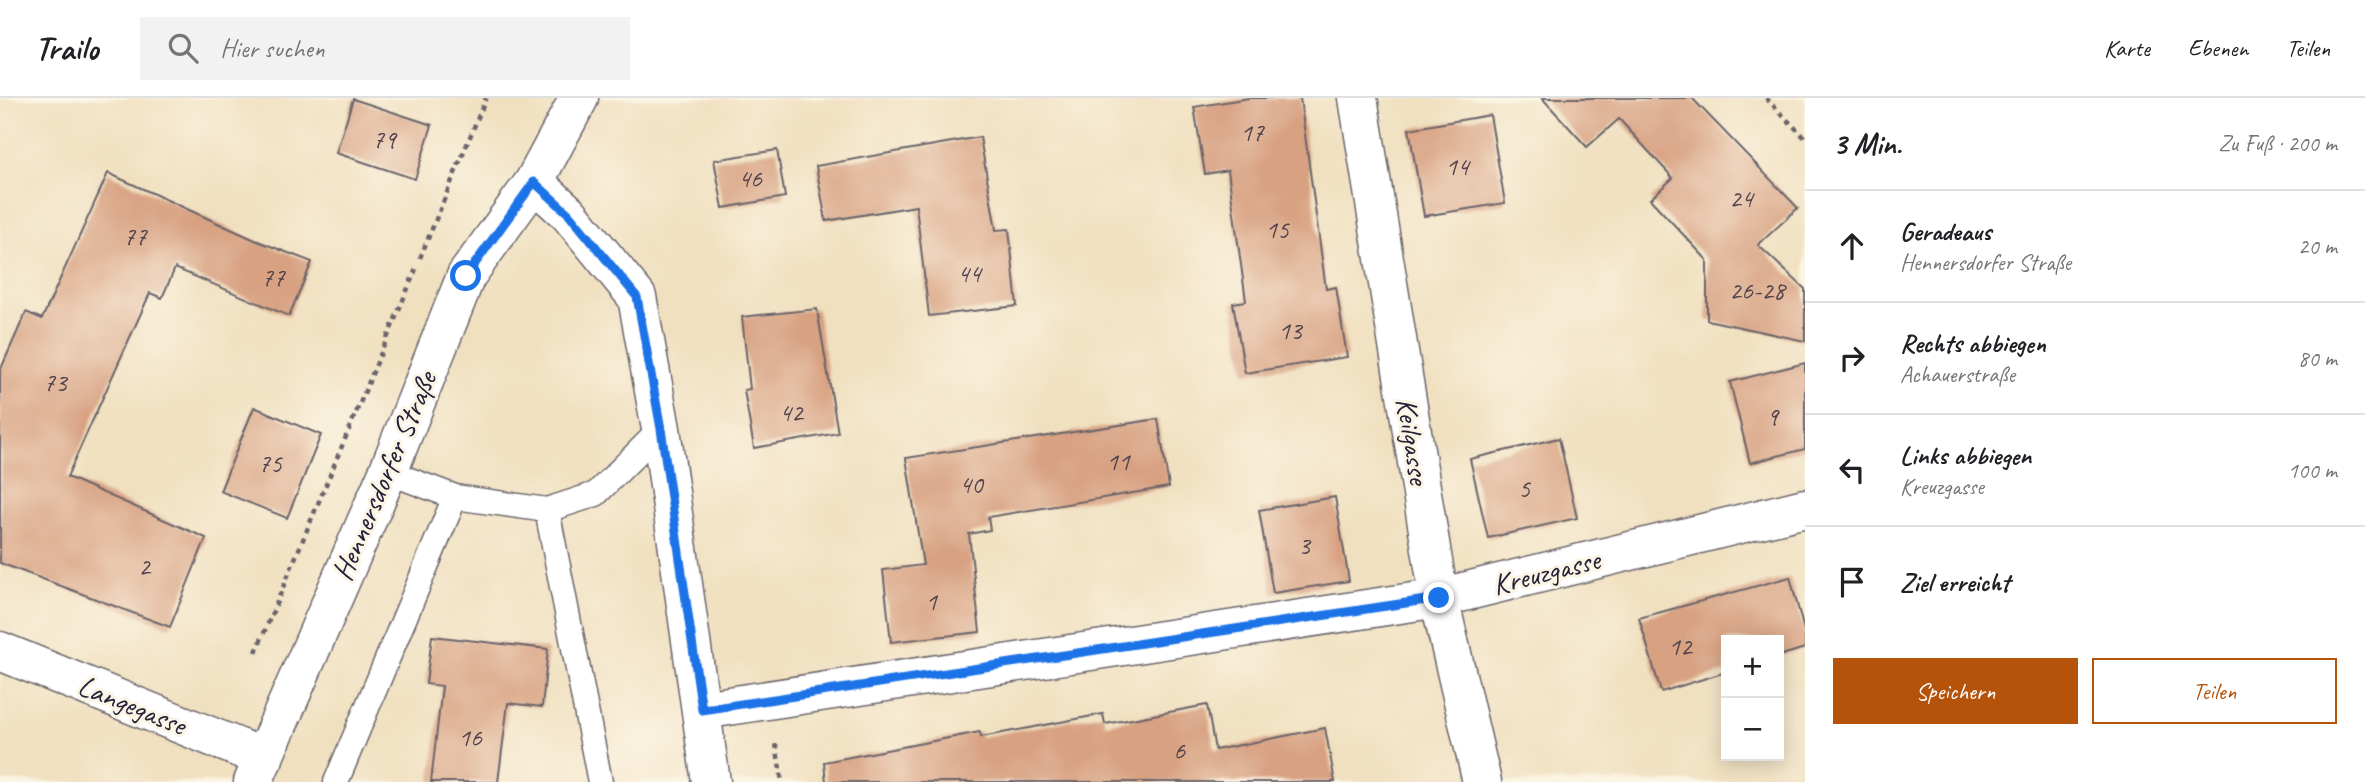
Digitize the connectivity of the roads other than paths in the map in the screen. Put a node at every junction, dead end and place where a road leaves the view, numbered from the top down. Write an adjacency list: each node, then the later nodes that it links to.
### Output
1 (579, 98): 3 (street, Hennersdorfer Straße)
2 (1358, 98): 9 (street, Keilgasse)
3 (534, 182): 4 (street); 5 (street, Hennersdorfer Straße)
4 (661, 429): 8 (lane); 11 (street)
5 (388, 472): 6 (lane); 12 (street, Hennersdorfer Straße)
6 (455, 498): 8 (lane); 13 (lane)
7 (1805, 508): 9 (street, Kreuzgasse)
8 (547, 510): 14 (lane)
9 (1439, 598): 11 (street, Kreuzgasse); 16 (street, Keilgasse)
10 (0, 651): 12 (street, Langegasse)
11 (702, 710): 15 (street)
12 (258, 770)
13 (336, 782)
14 (600, 782)
15 (711, 782)
16 (1482, 782)

